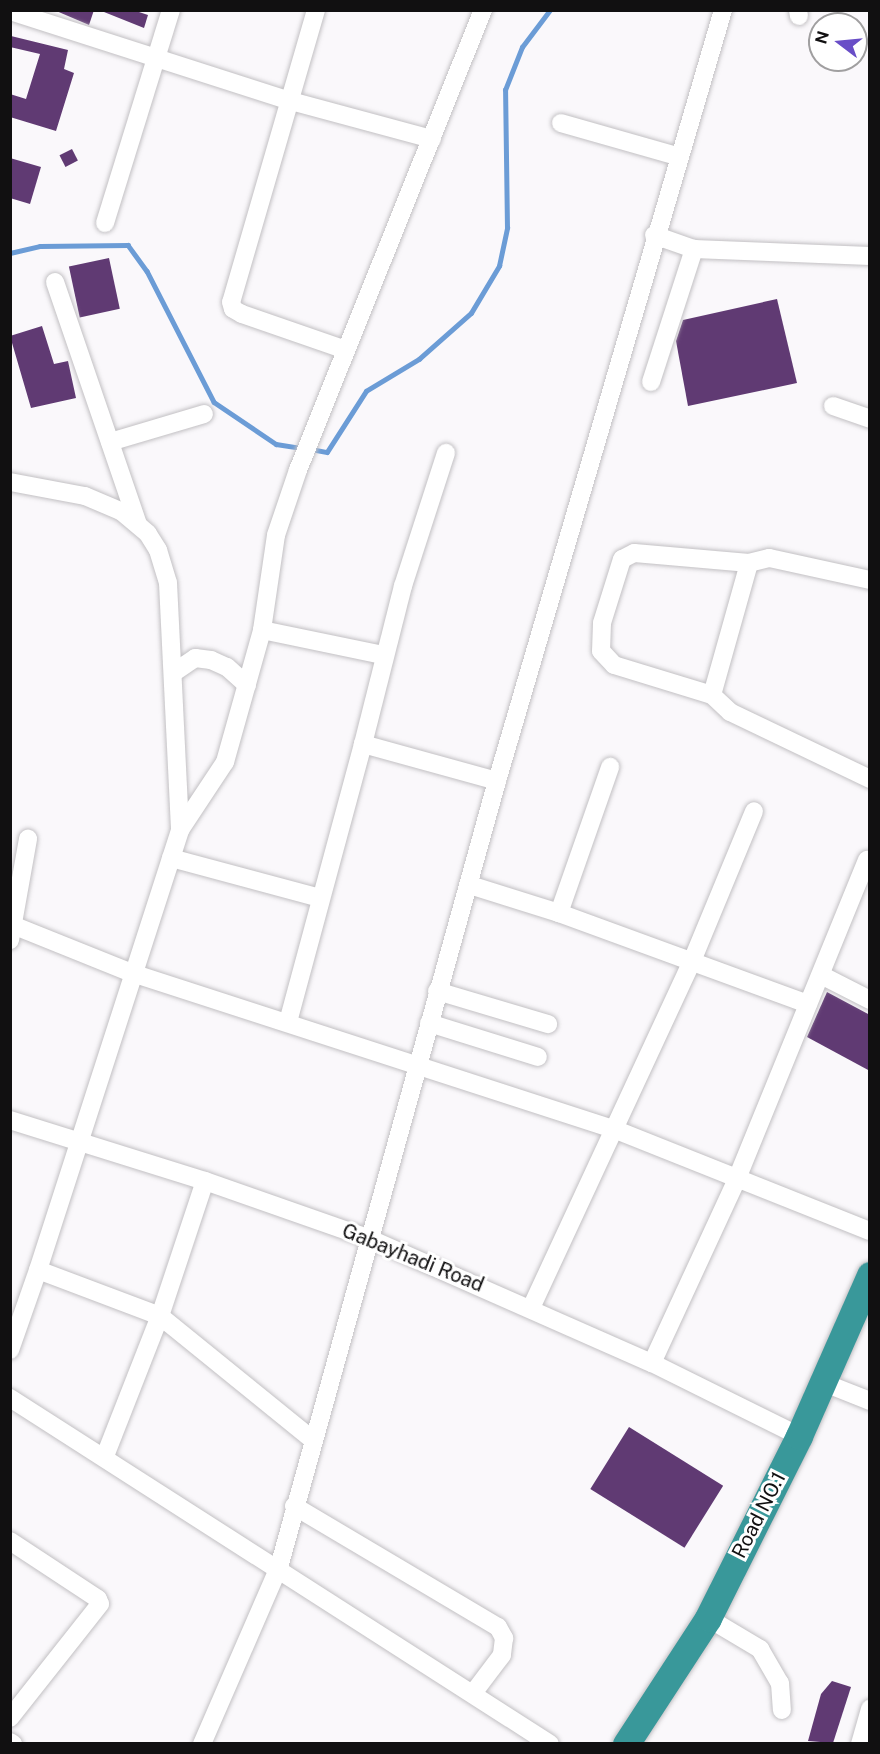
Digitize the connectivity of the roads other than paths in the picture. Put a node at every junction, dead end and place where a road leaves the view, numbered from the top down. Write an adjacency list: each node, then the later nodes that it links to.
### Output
1 (171, 10): 6 (street)
2 (316, 10): 7 (street)
3 (483, 10): 9 (street)
4 (723, 10): 10 (street)
5 (13, 16): 6 (street)
6 (157, 57): 7 (street); 11 (street)
7 (287, 100): 9 (street); 16 (street)
8 (561, 123): 10 (street)
9 (432, 139): 16 (street)
10 (677, 156): 12 (street)
11 (105, 223)
12 (654, 235): 13 (street); 35 (street)
13 (694, 249): 14 (street); 17 (street)
14 (870, 256)
15 (55, 282): 21 (street)
16 (346, 350): 27 (street)
17 (651, 382)
18 (833, 406): 20 (street)
19 (204, 414): 21 (street)
20 (870, 419)
21 (110, 442): 24 (street)
22 (446, 453): 28 (street)
23 (10, 482): 24 (street)
24 (138, 524): 29 (street)
25 (749, 563): 26 (street); 31 (street); 31 (street)
26 (870, 580)
27 (262, 630): 28 (street); 30 (street)
28 (383, 655): 32 (street)
29 (172, 673): 30 (street); 37 (street)
30 (247, 685): 37 (street)
31 (712, 695): 34 (street)
32 (363, 744): 35 (street); 42 (street)
33 (610, 767): 43 (street)
34 (870, 779)
35 (497, 781): 41 (street)
36 (754, 811): 45 (street)
37 (180, 830): 39 (street)
38 (28, 839): 44 (street)
39 (171, 858): 42 (street); 46 (street)
40 (867, 860): 47 (street)
41 (470, 885): 43 (street); 48 (street)
42 (320, 898): 51 (street)
43 (559, 913): 45 (street)
44 (12, 930): 46 (street)
45 (693, 962): 50 (street); 57 (street)
46 (132, 973): 51 (street); 58 (street)
47 (821, 975): 49 (street); 50 (street)
48 (437, 991): 52 (street); 53 (street)
49 (870, 1000)
50 (808, 1004): 60 (street)
51 (288, 1022): 55 (street)
52 (429, 1023): 54 (street); 55 (street)
53 (548, 1024)
54 (538, 1057)
55 (418, 1068): 57 (street); 62 (street)
56 (10, 1120): 58 (street, Gabayhadi Road)
57 (616, 1130): 60 (street); 65 (street)
58 (80, 1143): 59 (street, Gabayhadi Road); 63 (street)
59 (206, 1180): 62 (street, Gabayhadi Road); 66 (street)
60 (736, 1180): 61 (street); 68 (street)
61 (870, 1232)
62 (368, 1238): 65 (street, Gabayhadi Road); 73 (street)
63 (38, 1270): 66 (street); 67 (street)
64 (870, 1275): 69 (highway, Road NO.1)
65 (531, 1308): 68 (street, Gabayhadi Road)
66 (160, 1316): 73 (street); 74 (street)
67 (10, 1350)
68 (652, 1363): 72 (street, Gabayhadi Road)
69 (822, 1382): 71 (street); 72 (highway, Road NO.1)
70 (10, 1398): 74 (street)
71 (870, 1401)
72 (799, 1436): 78 (highway, Road NO.1)
73 (313, 1440): 75 (street)
74 (105, 1456): 77 (street)
75 (294, 1506): 77 (street); 79 (street)
76 (10, 1541): 82 (street)
77 (279, 1567): 79 (street); 83 (street)
78 (708, 1618): 81 (street); 85 (highway, Road NO.1)
79 (474, 1692): 84 (street)
80 (870, 1708): 86 (street)
81 (782, 1710)
82 (10, 1718)
83 (202, 1743)
84 (550, 1743)
85 (626, 1743)
86 (860, 1743)

